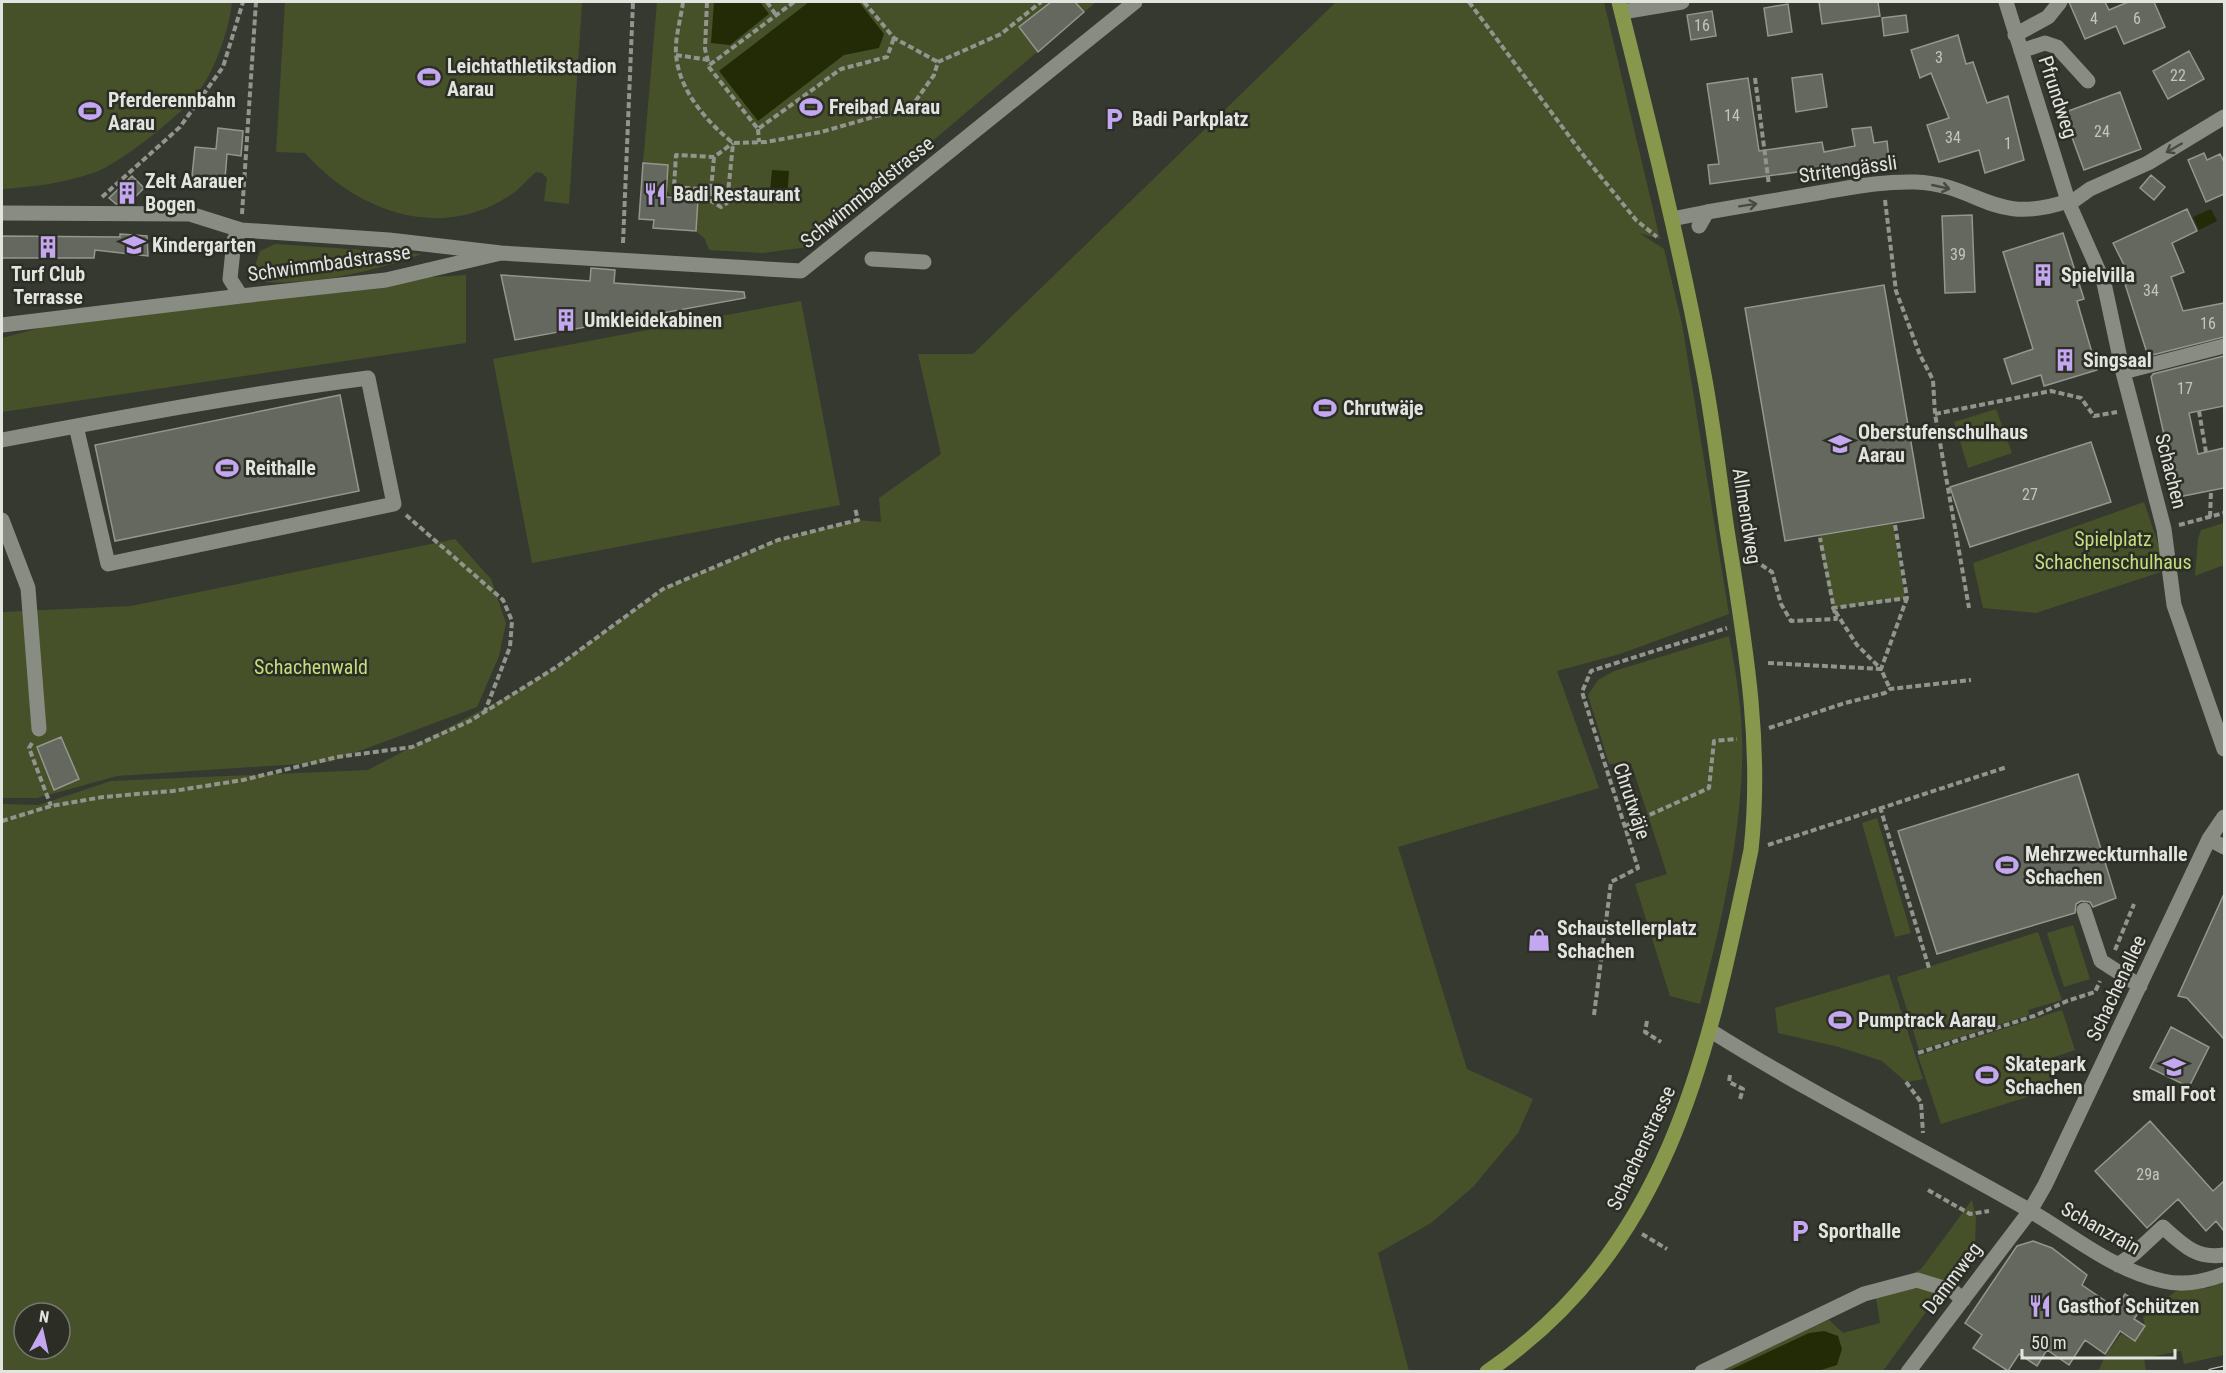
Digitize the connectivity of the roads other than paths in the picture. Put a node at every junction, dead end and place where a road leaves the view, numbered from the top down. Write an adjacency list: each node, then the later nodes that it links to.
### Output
1 (1135, 2): 16 (street, Schwimmbadstrasse)
2 (1682, 2): 5 (street, Allmendweg)
3 (2006, 2): 6 (street, Pfrundweg)
4 (2060, 2): 6 (street)
5 (1621, 7): 13 (main road, Allmendweg)
6 (2015, 35): 7 (street, Pfrundweg)
7 (2021, 51): 8 (street); 10 (street, Pfrundweg)
8 (2088, 81)
9 (2224, 117): 10 (street, Stritengässli, one-way to 10)
10 (2069, 202): 11 (street, Stritengässli, one-way to 10); 22 (street, Schachen)
11 (1707, 212): 13 (street, Stritengässli); 14 (street)
12 (2, 213): 15 (street)
13 (1672, 219): 33 (main road, Allmendweg)
14 (1699, 226)
15 (241, 230): 16 (street, Schwimmbadstrasse); 19 (street, Schwimmbadstrasse)
16 (501, 253): 19 (street, Schwimmbadstrasse)
17 (872, 259): 18 (street)
18 (924, 262)
19 (241, 296): 20 (street)
20 (2, 325)
21 (2224, 346): 22 (street)
22 (2123, 372): 27 (street, Schachen)
23 (76, 426): 23 (street); 24 (street)
24 (2, 440)
25 (2, 520): 26 (street)
26 (39, 729)
27 (2224, 749)
28 (2224, 817): 29 (street, Schachenallee)
29 (2209, 839): 30 (street); 32 (street, Schachenallee)
30 (2224, 848)
31 (2084, 910): 32 (street)
32 (2140, 986): 34 (street, Schachenallee)
33 (1711, 1031): 34 (street, Schanzrain); 39 (main road, Schachenstrasse)
34 (2030, 1211): 36 (street, Schanzrain); 38 (street, Dammweg)
35 (2224, 1255): 36 (street)
36 (2118, 1265): 37 (street, Schanzrain)
37 (2224, 1274)
38 (1963, 1300): 40 (street); 41 (street, Dammweg)
39 (1487, 1371)
40 (1702, 1371)
41 (1908, 1371)

